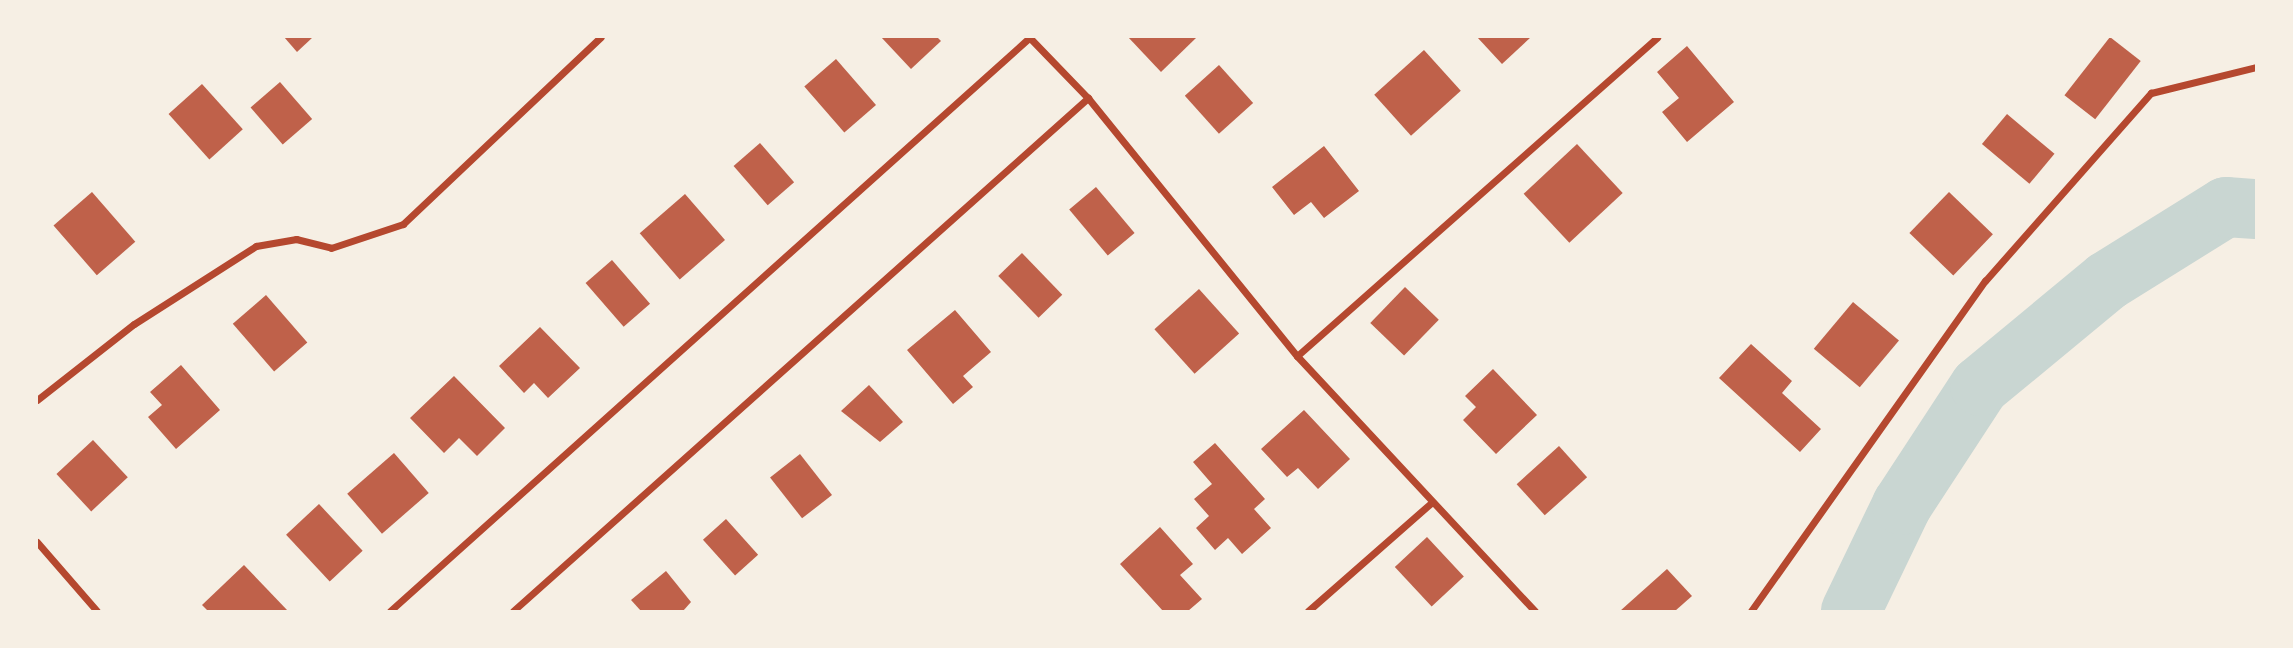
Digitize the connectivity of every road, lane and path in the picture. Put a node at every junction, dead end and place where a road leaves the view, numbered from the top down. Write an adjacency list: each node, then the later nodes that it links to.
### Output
1 (601, 37): 7 (street)
2 (1029, 37): 5 (street); 11 (street)
3 (1657, 37): 6 (street)
4 (2256, 67): 15 (street)
5 (1088, 98): 6 (street); 12 (street)
6 (1297, 356): 8 (street)
7 (37, 400)
8 (1431, 503): 13 (street); 14 (street)
9 (37, 542): 10 (street)
10 (97, 611)
11 (390, 611)
12 (513, 611)
13 (1307, 611)
14 (1535, 611)
15 (1751, 611)

